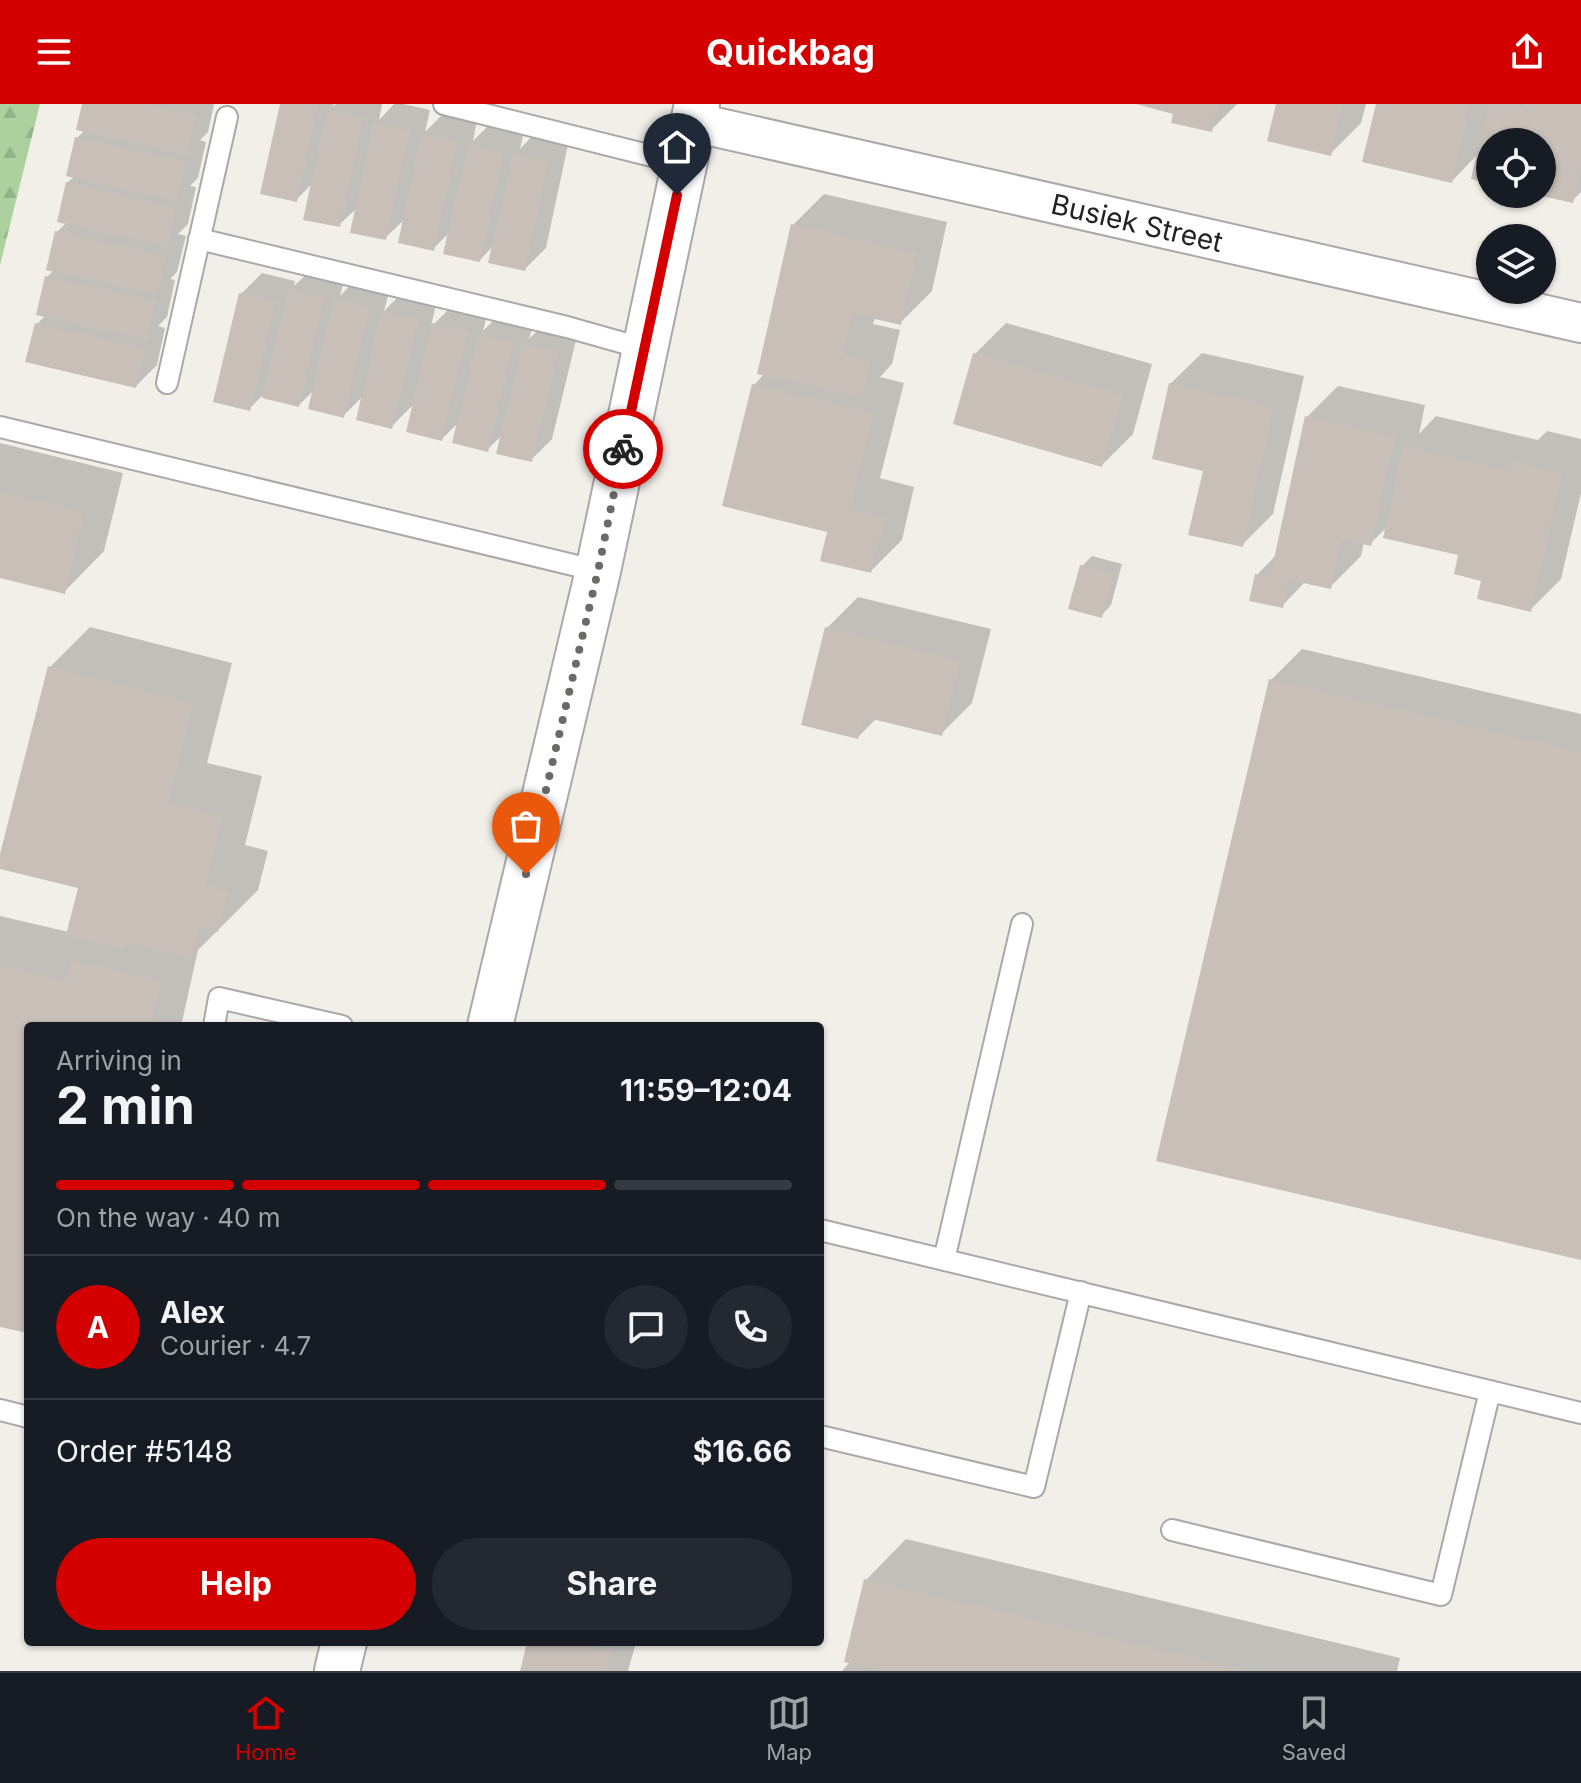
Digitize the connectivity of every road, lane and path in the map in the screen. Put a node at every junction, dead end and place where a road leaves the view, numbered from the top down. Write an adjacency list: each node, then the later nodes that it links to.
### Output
1 (444, 104): 4 (lane)
2 (695, 113): 4 (street); 6 (street, Busiek Street)
3 (227, 117): 5 (lane)
4 (684, 164): 7 (street)
5 (199, 239): 7 (lane); 8 (lane)
6 (1581, 323)
7 (645, 349): 10 (street)
8 (167, 383)
9 (0, 427): 10 (lane)
10 (598, 571): 14 (street)
11 (1022, 924): 16 (lane)
12 (215, 1022): 13 (lane)
13 (324, 1022)
14 (491, 1022)
15 (824, 1231): 16 (lane)
16 (944, 1260): 17 (lane)
17 (1081, 1292): 18 (lane); 22 (lane)
18 (1490, 1391): 19 (lane); 23 (lane)
19 (1580, 1406)
20 (0, 1410): 21 (lane)
21 (24, 1416)
22 (824, 1437)
23 (1172, 1530)
24 (343, 1646): 25 (street)
25 (337, 1671)

